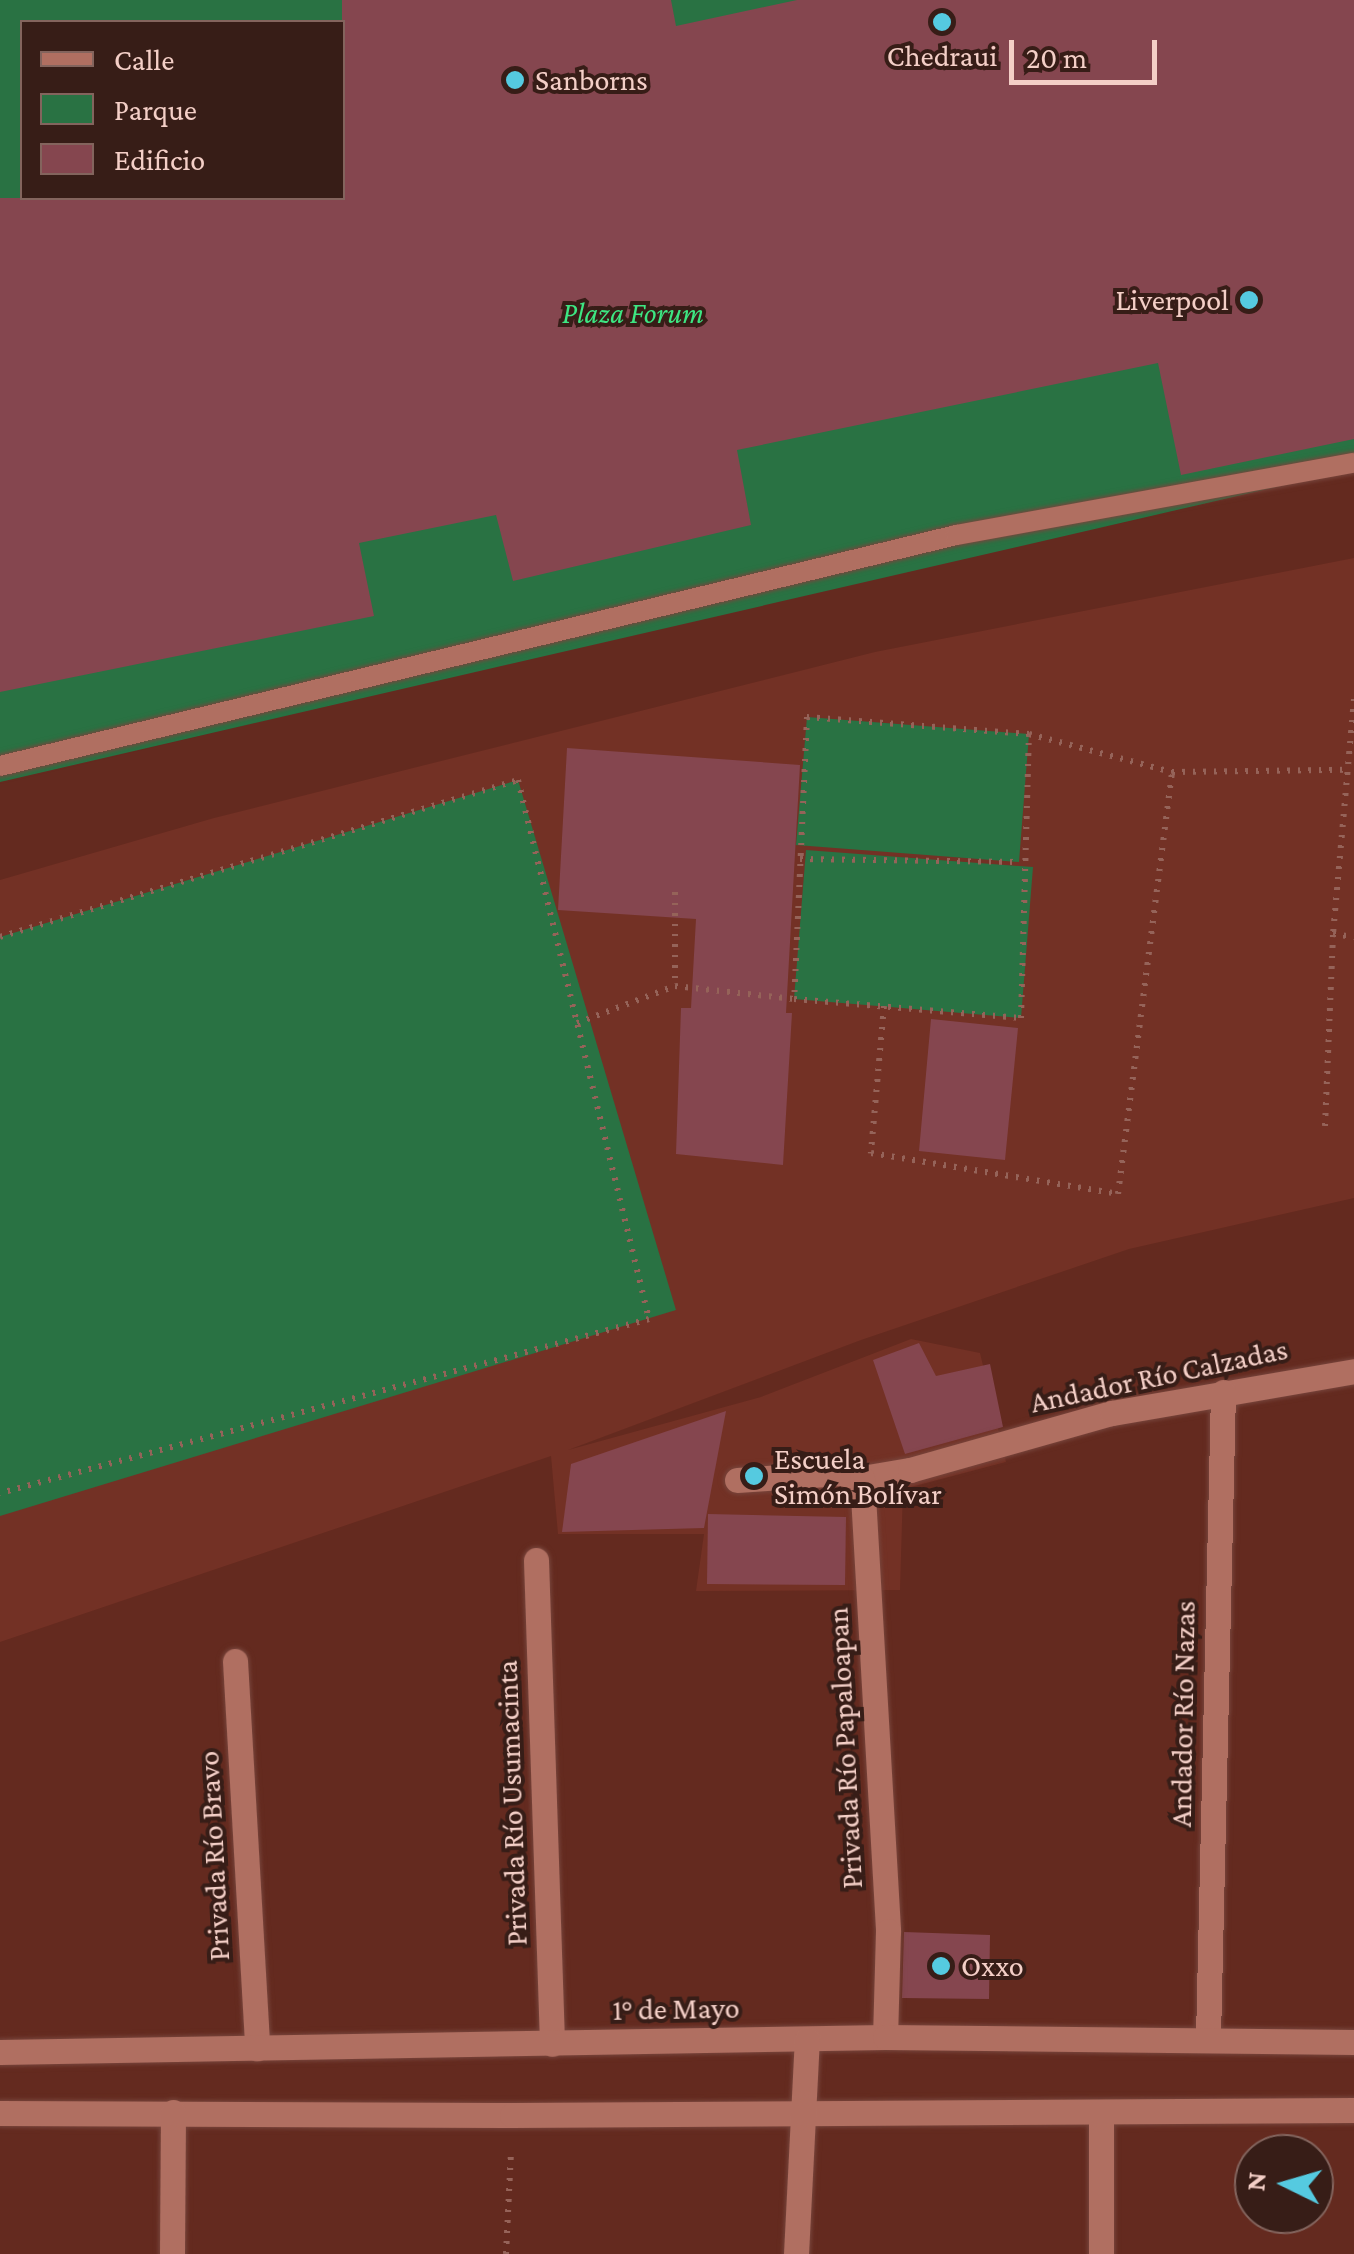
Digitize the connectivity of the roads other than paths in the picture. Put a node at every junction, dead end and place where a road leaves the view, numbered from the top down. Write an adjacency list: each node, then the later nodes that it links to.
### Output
1 (1354, 463): 2 (lane)
2 (0, 766)
3 (1354, 1371): 4 (street, Andador Río Calzadas)
4 (1222, 1392): 5 (street, Andador Río Calzadas); 10 (street, Andador Río Nazas)
5 (851, 1476): 6 (street, Andador Río Calzadas); 9 (street, Privada Río Papaloapan)
6 (737, 1480)
7 (536, 1560): 13 (street, Privada Río Usumacinta)
8 (236, 1661): 14 (street, Privada Río Bravo)
9 (885, 2038): 10 (street, 1° de Mayo); 11 (street, 1° de Mayo)
10 (1208, 2038): 12 (street, 1° de Mayo)
11 (807, 2039): 13 (street, 1° de Mayo); 19 (street)
12 (1354, 2042)
13 (552, 2044): 14 (street, 1° de Mayo)
14 (256, 2048): 15 (street, 1° de Mayo)
15 (0, 2052)
16 (1354, 2110): 20 (street)
17 (0, 2112): 18 (street)
18 (173, 2112): 19 (street); 21 (street)
19 (805, 2112): 20 (street); 22 (street)
20 (1101, 2112): 23 (street)
21 (172, 2254)
22 (796, 2254)
23 (1101, 2254)

